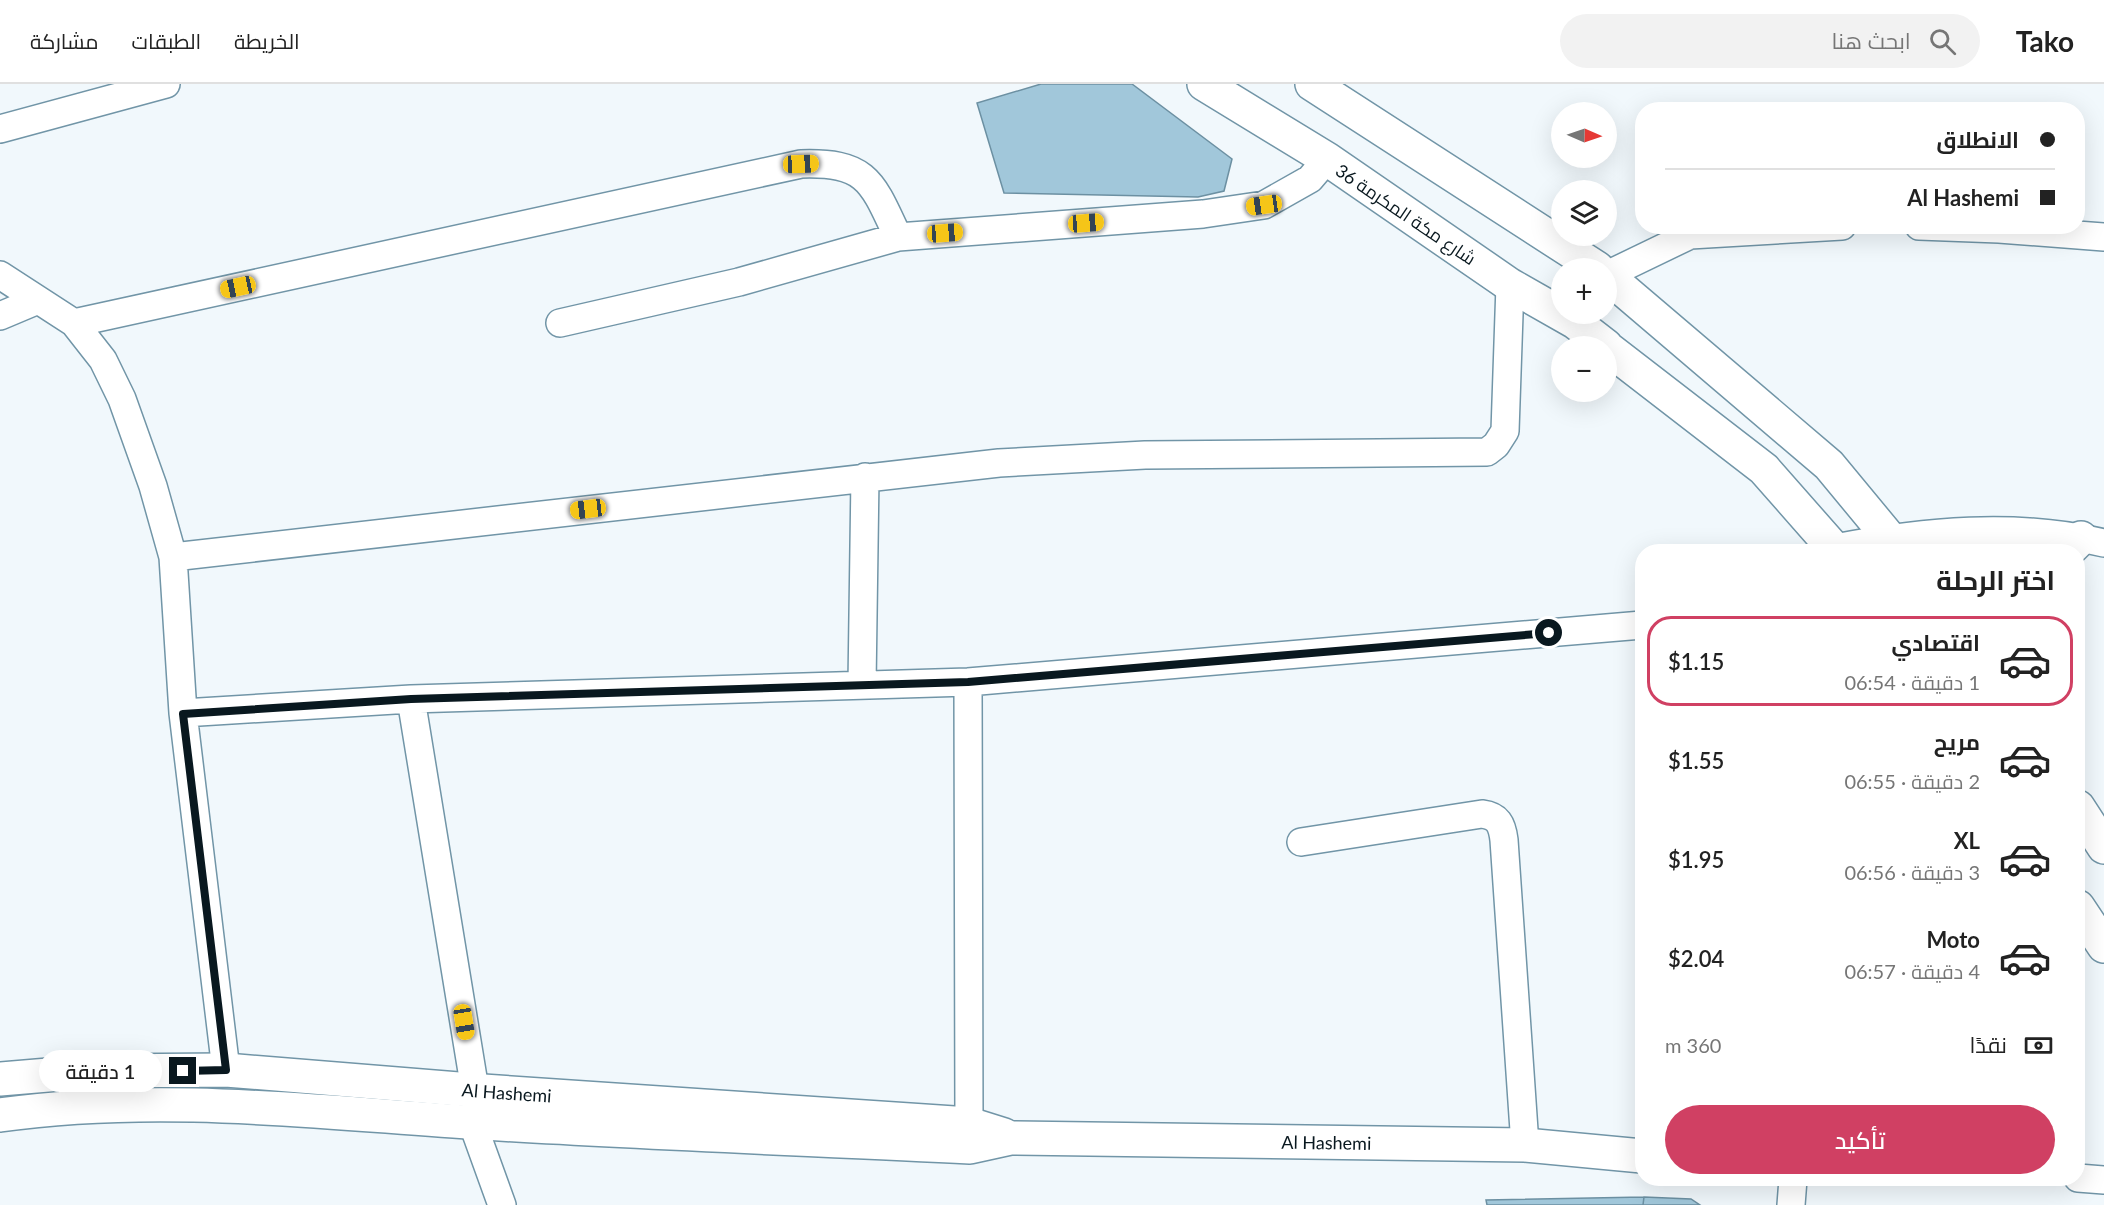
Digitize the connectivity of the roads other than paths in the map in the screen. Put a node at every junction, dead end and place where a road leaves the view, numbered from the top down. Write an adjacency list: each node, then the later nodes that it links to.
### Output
1 (166, 84): 4 (street)
2 (1204, 84): 5 (street, شارع مكة المكرمة 36)
3 (1312, 84): 10 (street)
4 (0, 129)
5 (1327, 159): 8 (street); 14 (street, شارع مكة المكرمة 36)
6 (1707, 234): 11 (street)
7 (2065, 234): 9 (street)
8 (898, 237): 17 (street); 18 (street)
9 (2104, 237)
10 (1582, 258)
11 (1617, 270)
12 (0, 275): 15 (street)
13 (1617, 284): 23 (street)
14 (1510, 285): 19 (street, شارع مكة المكرمة 36); 21 (street)
15 (38, 300): 16 (street); 17 (street)
16 (0, 316)
17 (74, 323): 26 (street)
18 (560, 323)
19 (1592, 336)
20 (1617, 356): 22 (street, شارع مكة المكرمة 36)
21 (865, 477): 26 (street); 29 (street)
22 (1831, 544)
23 (1895, 544)
24 (1900, 544): 25 (street)
25 (2084, 544)
26 (173, 557): 31 (street)
27 (1635, 627): 28 (street)
28 (968, 682): 29 (street); 41 (street)
29 (862, 685): 30 (street)
30 (411, 699): 31 (street); 39 (street)
31 (183, 714): 37 (street)
32 (2085, 818): 34 (street)
33 (1300, 842): 43 (street)
34 (2104, 846)
35 (2085, 918): 36 (street)
36 (2104, 946)
37 (226, 1070): 38 (street, Al Hashemi); 39 (street, Al Hashemi)
38 (0, 1079)
39 (474, 1106): 40 (street, Al Hashemi); 41 (street, Al Hashemi); 42 (street, Al Hashemi); 48 (street)
40 (0, 1115)
41 (969, 1124): 42 (street, Al Hashemi)
42 (1011, 1138): 43 (street, Al Hashemi)
43 (1525, 1145): 44 (street, Al Hashemi)
44 (1635, 1155)
45 (2085, 1179): 46 (street)
46 (2104, 1180)
47 (1792, 1186): 49 (street)
48 (502, 1205)
49 (1791, 1205)

